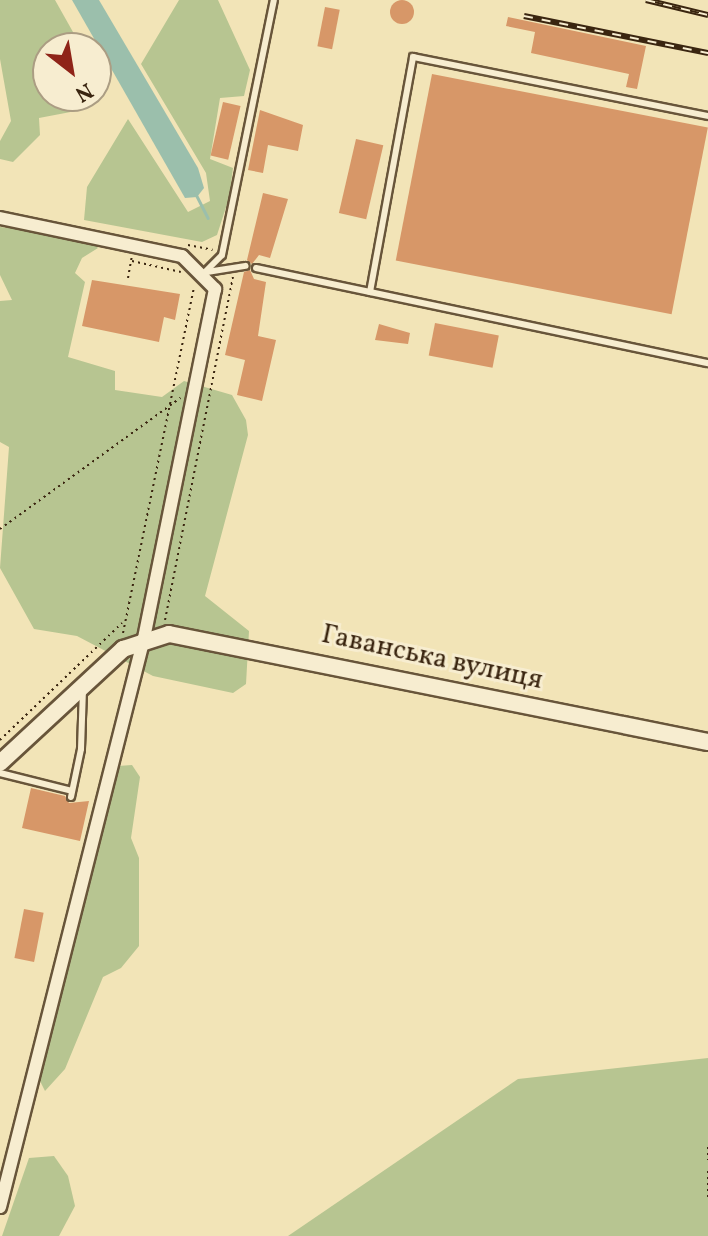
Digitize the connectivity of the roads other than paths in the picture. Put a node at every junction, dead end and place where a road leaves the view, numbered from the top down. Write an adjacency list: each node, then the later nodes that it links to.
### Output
1 (274, 0): 6 (lane)
2 (708, 116): 7 (lane)
3 (0, 218): 6 (street)
4 (246, 266): 6 (lane)
5 (256, 268): 7 (lane)
6 (204, 273): 9 (street)
7 (370, 292): 8 (lane)
8 (708, 363)
9 (144, 638): 10 (street, Гаванська вулиця); 11 (street, Гаванська вулиця); 14 (street)
10 (84, 686): 12 (street, Гаванська вулиця); 13 (lane)
11 (708, 742)
12 (0, 763)
13 (0, 773)
14 (0, 1207)

